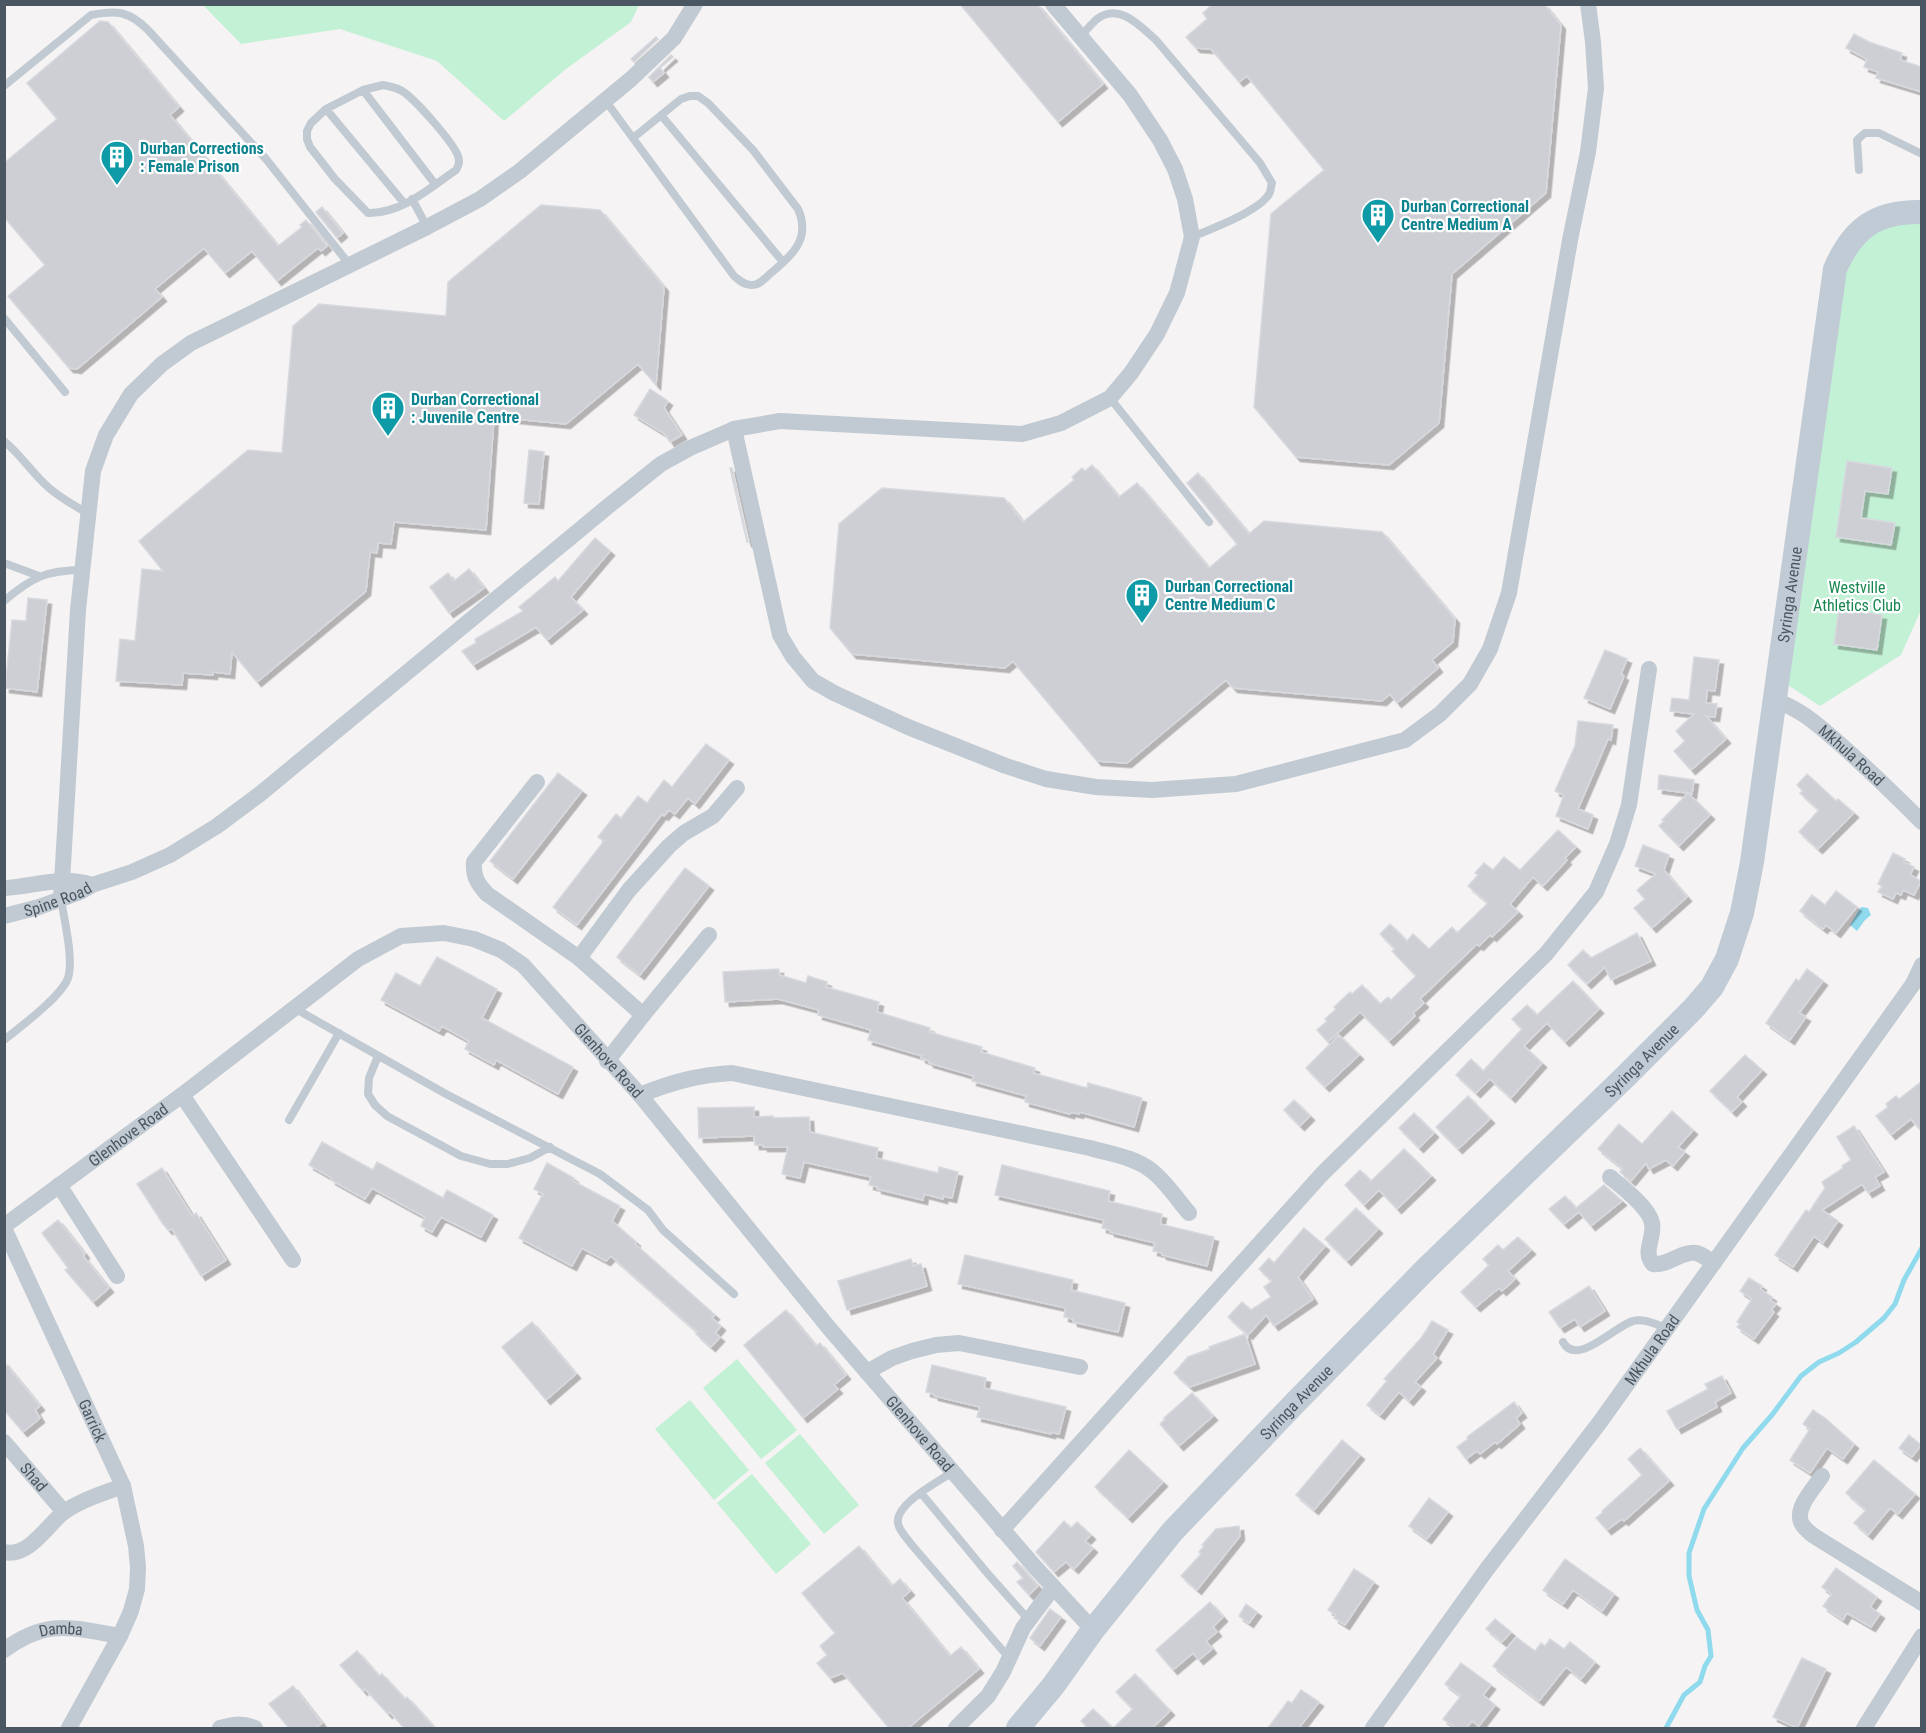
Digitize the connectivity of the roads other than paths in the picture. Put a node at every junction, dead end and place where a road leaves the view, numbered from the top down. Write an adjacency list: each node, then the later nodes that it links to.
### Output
1 (695, 4): 7 (street)
2 (1053, 4): 4 (street)
3 (1587, 4): 23 (street)
4 (1080, 37): 17 (street); 17 (lane)
5 (4, 86): 19 (lane)
6 (363, 90): 8 (lane); 13 (lane); 13 (lane)
7 (605, 100): 10 (lane); 16 (street)
8 (326, 109): 14 (lane); 14 (lane)
9 (661, 116): 10 (lane); 18 (lane); 18 (lane)
10 (633, 138): 18 (lane)
11 (1922, 154): 12 (lane)
12 (1859, 170)
13 (435, 184): 14 (lane)
14 (408, 201): 16 (lane)
15 (1922, 212): 32 (street, Syringa Avenue)
16 (427, 227): 19 (street)
17 (1192, 237): 22 (street)
18 (783, 262)
19 (349, 264): 25 (street)
20 (4, 318): 21 (lane)
21 (64, 392)
22 (1110, 398): 23 (street); 26 (lane)
23 (734, 429): 37 (street)
24 (4, 441): 25 (lane)
25 (89, 514): 28 (street)
26 (1209, 522)
27 (4, 563): 29 (lane)
28 (82, 570): 29 (lane); 36 (street)
29 (39, 576): 30 (lane)
30 (4, 601)
31 (1649, 669): 72 (street)
32 (1774, 700): 35 (street, Mkhula Road); 77 (street, Syringa Avenue)
33 (537, 782): 42 (street)
34 (737, 788): 42 (street)
35 (1922, 822)
36 (62, 880): 37 (street, Spine Road); 38 (street, Spine Road); 39 (street)
37 (93, 885): 39 (street, Spine Road)
38 (4, 888)
39 (61, 899): 40 (street, Spine Road); 47 (lane)
40 (4, 916)
41 (709, 935): 45 (street)
42 (579, 958): 45 (street)
43 (1922, 965): 59 (street, Mkhula Road)
44 (294, 1008): 46 (lane); 49 (street, Glenhove Road); 50 (street, Glenhove Road)
45 (643, 1015): 49 (street)
46 (339, 1034): 48 (lane); 52 (lane)
47 (4, 1040)
48 (378, 1056): 53 (lane); 53 (lane)
49 (608, 1061): 51 (street, Glenhove Road)
50 (182, 1095): 55 (street, Glenhove Road); 58 (street)
51 (640, 1095): 56 (street); 65 (street, Glenhove Road)
52 (289, 1120)
53 (550, 1147): 61 (lane)
54 (1610, 1177): 59 (street)
55 (59, 1185): 57 (street, Glenhove Road); 60 (street)
56 (1189, 1213)
57 (4, 1227): 69 (street, Garrick)
58 (293, 1260)
59 (1713, 1263): 62 (street, Mkhula Road)
60 (117, 1276)
61 (734, 1294)
62 (1666, 1328): 63 (lane); 87 (street, Mkhula Road)
63 (1563, 1342)
64 (1080, 1367): 65 (street)
65 (867, 1372): 67 (street, Glenhove Road)
66 (4, 1442): 71 (street, Shad)
67 (953, 1472): 70 (lane); 72 (street, Glenhove Road)
68 (1822, 1476): 75 (street)
69 (123, 1486): 71 (street); 78 (street, Garrick)
70 (921, 1492): 76 (lane); 81 (lane)
71 (64, 1512): 73 (street)
72 (1002, 1530): 74 (street, Glenhove Road)
73 (4, 1552)
74 (1053, 1588): 76 (street); 77 (street, Glenhove Road)
75 (1922, 1603)
76 (1029, 1620): 81 (street)
77 (1093, 1630): 86 (street, Syringa Avenue)
78 (120, 1636): 80 (street, Damba); 82 (street, Garrick)
79 (1921, 1637): 88 (street)
80 (4, 1650)
81 (1010, 1659): 85 (street)
82 (69, 1728)
83 (220, 1728): 84 (street)
84 (255, 1728)
85 (956, 1728)
86 (1018, 1728)
87 (1373, 1728)
88 (1863, 1728)

